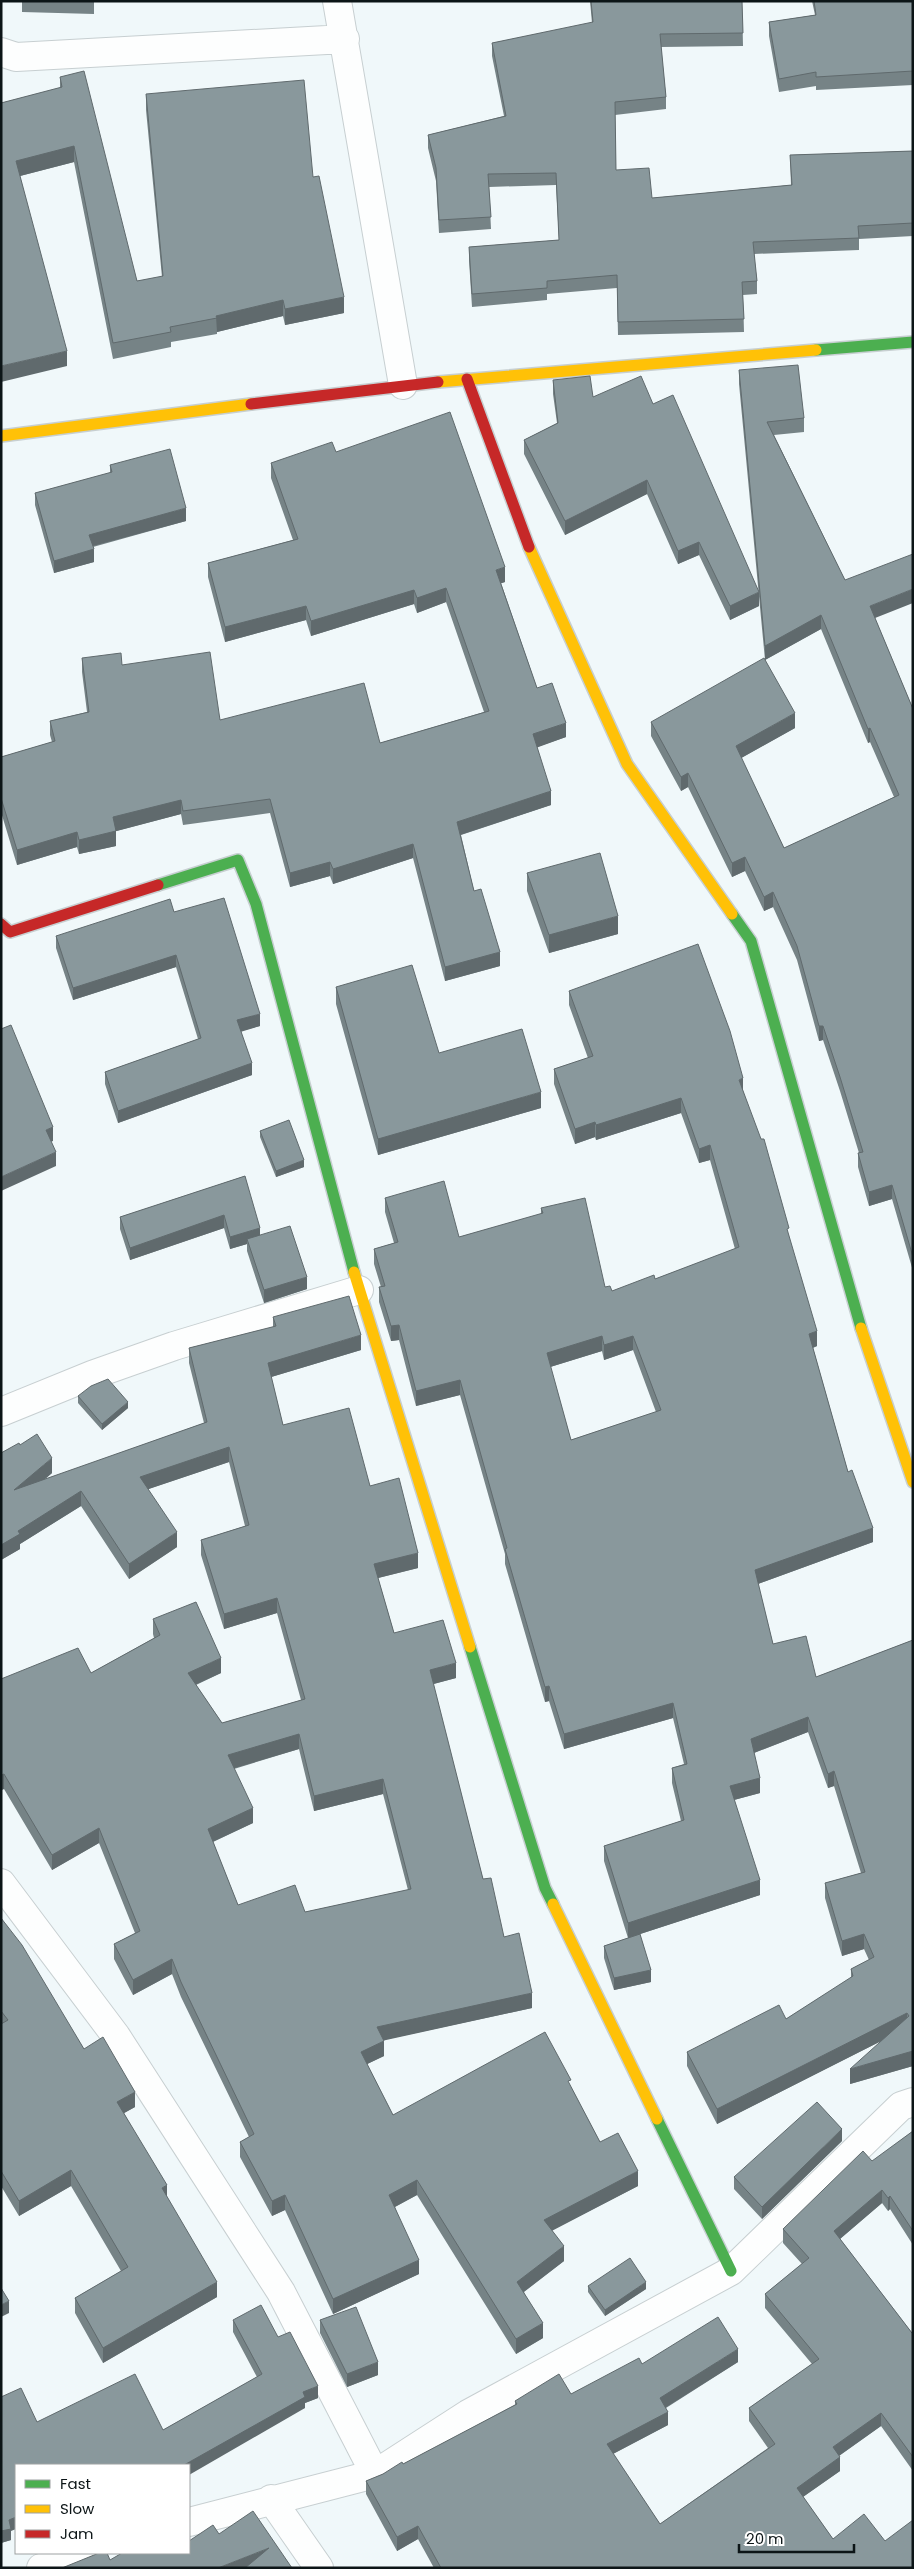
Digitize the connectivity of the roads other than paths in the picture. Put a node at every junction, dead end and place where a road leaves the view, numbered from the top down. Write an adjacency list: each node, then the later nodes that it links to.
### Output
1 (337, 1): 2 (street)
2 (345, 39): 3 (street); 6 (street)
3 (1, 52)
4 (913, 342): 5 (street)
5 (467, 379): 6 (street); 11 (street)
6 (402, 385): 7 (street)
7 (1, 436)
8 (1, 924): 9 (street)
9 (359, 1290): 10 (street); 14 (street)
10 (1, 1412)
11 (913, 1482)
12 (1, 1883): 15 (street)
13 (913, 2102): 14 (street)
14 (730, 2271): 15 (street)
15 (375, 2474): 16 (street)
16 (271, 2499): 17 (street); 20 (street)
17 (190, 2522)
18 (87, 2554): 19 (street)
19 (41, 2568)
20 (319, 2568)

